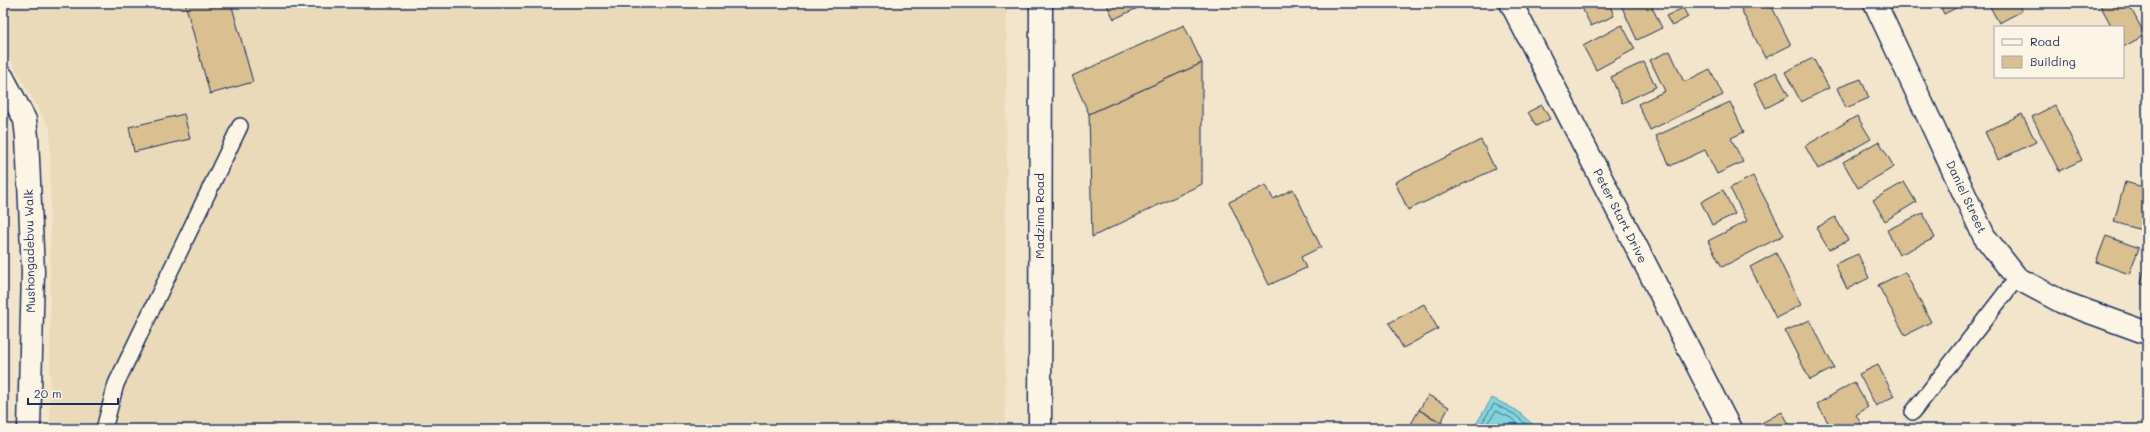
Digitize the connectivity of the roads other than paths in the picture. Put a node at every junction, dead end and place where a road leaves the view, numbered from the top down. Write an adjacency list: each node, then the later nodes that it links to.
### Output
1 (1040, 3): 11 (street, Madzima Road)
2 (1511, 3): 12 (street, Peter Start Drive)
3 (1875, 3): 6 (street, Daniel Street)
4 (3, 78): 9 (street, Mushongadebvu Walk)
5 (240, 126): 10 (lane)
6 (2017, 278): 7 (street, Daniel Street); 8 (lane)
7 (2147, 333)
8 (1913, 412)
9 (29, 429)
10 (104, 429)
11 (1040, 429)
12 (1730, 429)

